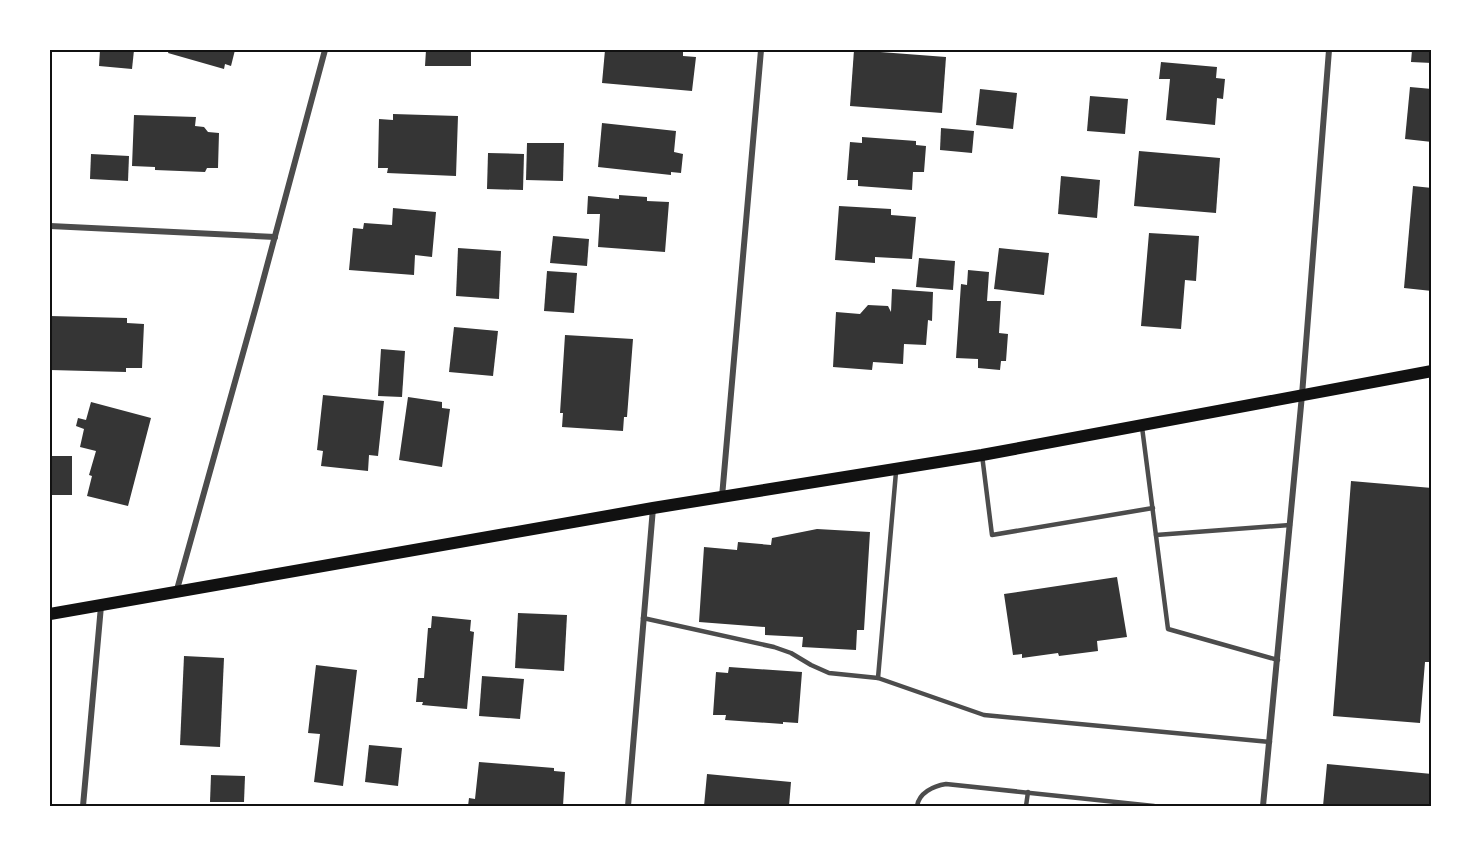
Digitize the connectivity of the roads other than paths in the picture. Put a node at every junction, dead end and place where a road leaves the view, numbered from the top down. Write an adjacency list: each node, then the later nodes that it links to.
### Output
1 (325, 50): 5 (street)
2 (760, 50): 11 (street)
3 (1329, 50): 7 (street)
4 (50, 226): 5 (street)
5 (275, 237): 16 (street)
6 (1431, 371): 7 (main road)
7 (1302, 395): 8 (main road); 14 (street)
8 (1142, 424): 9 (main road); 13 (lane)
9 (982, 455): 10 (main road); 13 (lane)
10 (896, 469): 11 (main road); 21 (lane)
11 (722, 497): 12 (main road)
12 (653, 508): 16 (main road); 19 (street)
13 (1153, 508): 15 (lane)
14 (1290, 525): 15 (lane); 20 (street)
15 (1156, 535): 20 (lane)
16 (176, 593): 17 (main road)
17 (101, 606): 18 (main road); 24 (street)
18 (50, 614)
19 (644, 618): 21 (lane); 25 (street)
20 (1278, 660): 22 (street)
21 (878, 678): 22 (lane)
22 (1270, 742): 29 (street)
23 (1028, 792): 26 (lane); 27 (lane); 28 (lane)
24 (83, 807)
25 (628, 807)
26 (917, 807)
27 (1026, 807)
28 (1154, 807)
29 (1263, 807)

